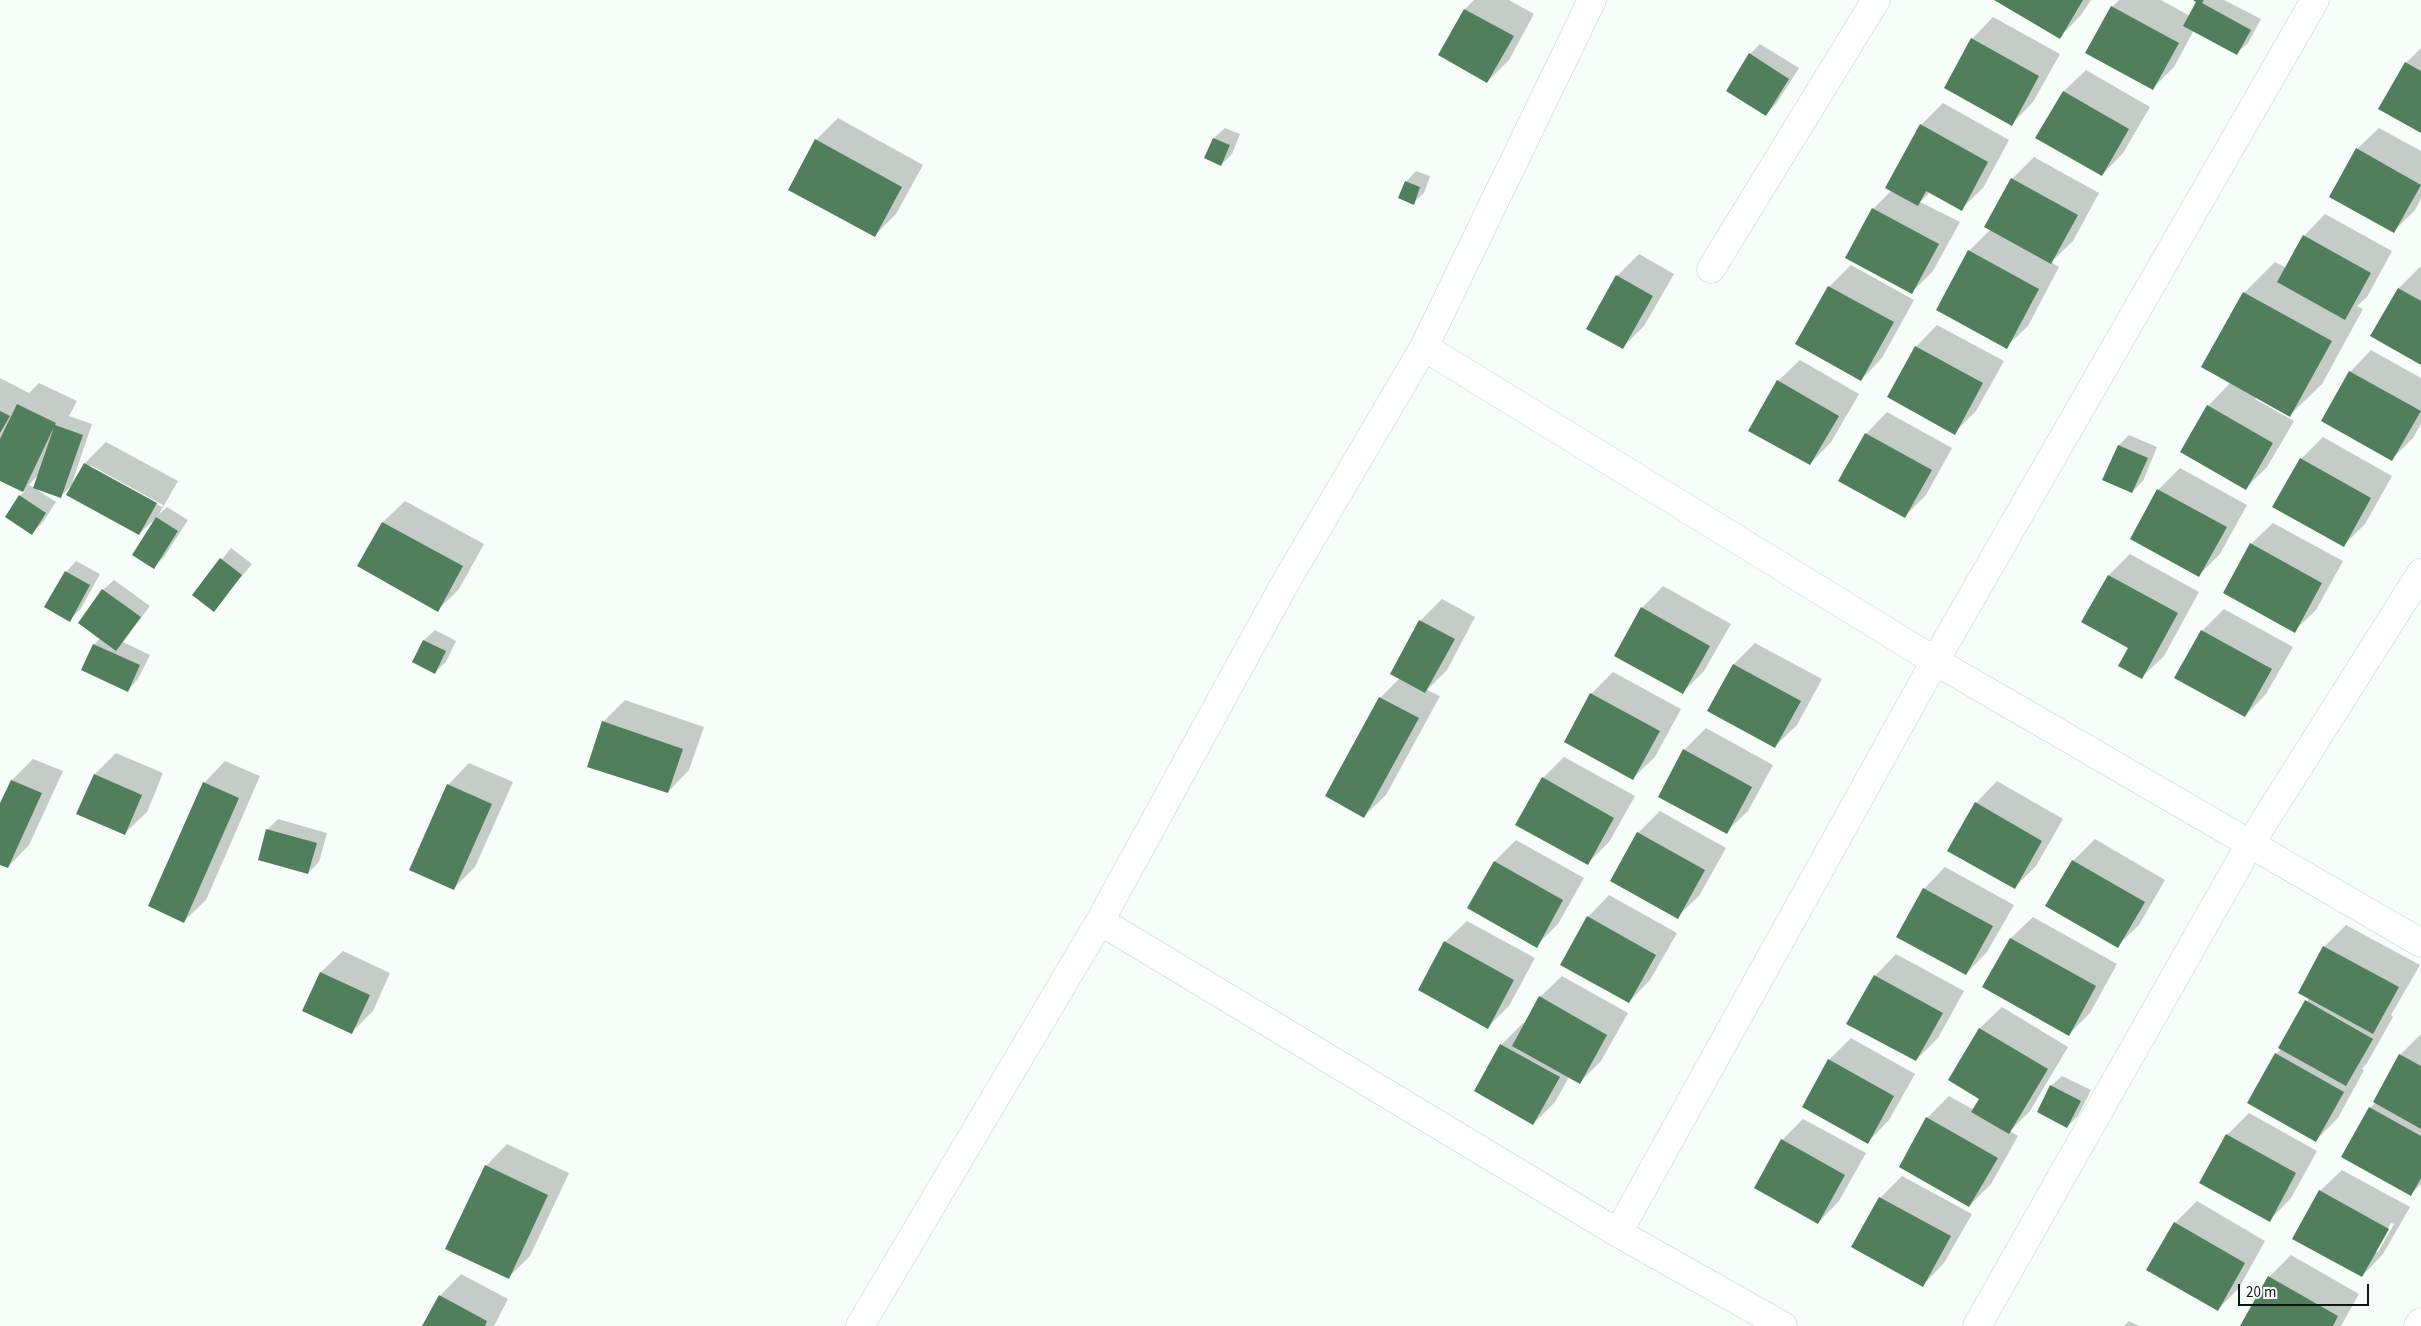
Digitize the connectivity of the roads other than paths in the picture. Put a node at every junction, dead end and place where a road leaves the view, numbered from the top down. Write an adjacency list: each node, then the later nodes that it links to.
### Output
1 (1592, 0): 5 (street)
2 (1876, 0): 4 (street)
3 (2315, 0): 7 (street)
4 (1711, 269)
5 (1424, 348): 7 (street); 9 (street)
6 (2421, 573): 8 (street)
7 (1935, 661): 8 (street); 11 (street)
8 (2250, 844): 10 (street); 15 (street)
9 (1100, 921): 11 (street); 13 (street)
10 (2421, 942)
11 (1618, 1232): 14 (street)
12 (2421, 1322): 16 (street)
13 (860, 1326)
14 (1783, 1326)
15 (1977, 1326)
16 (2418, 1326)

